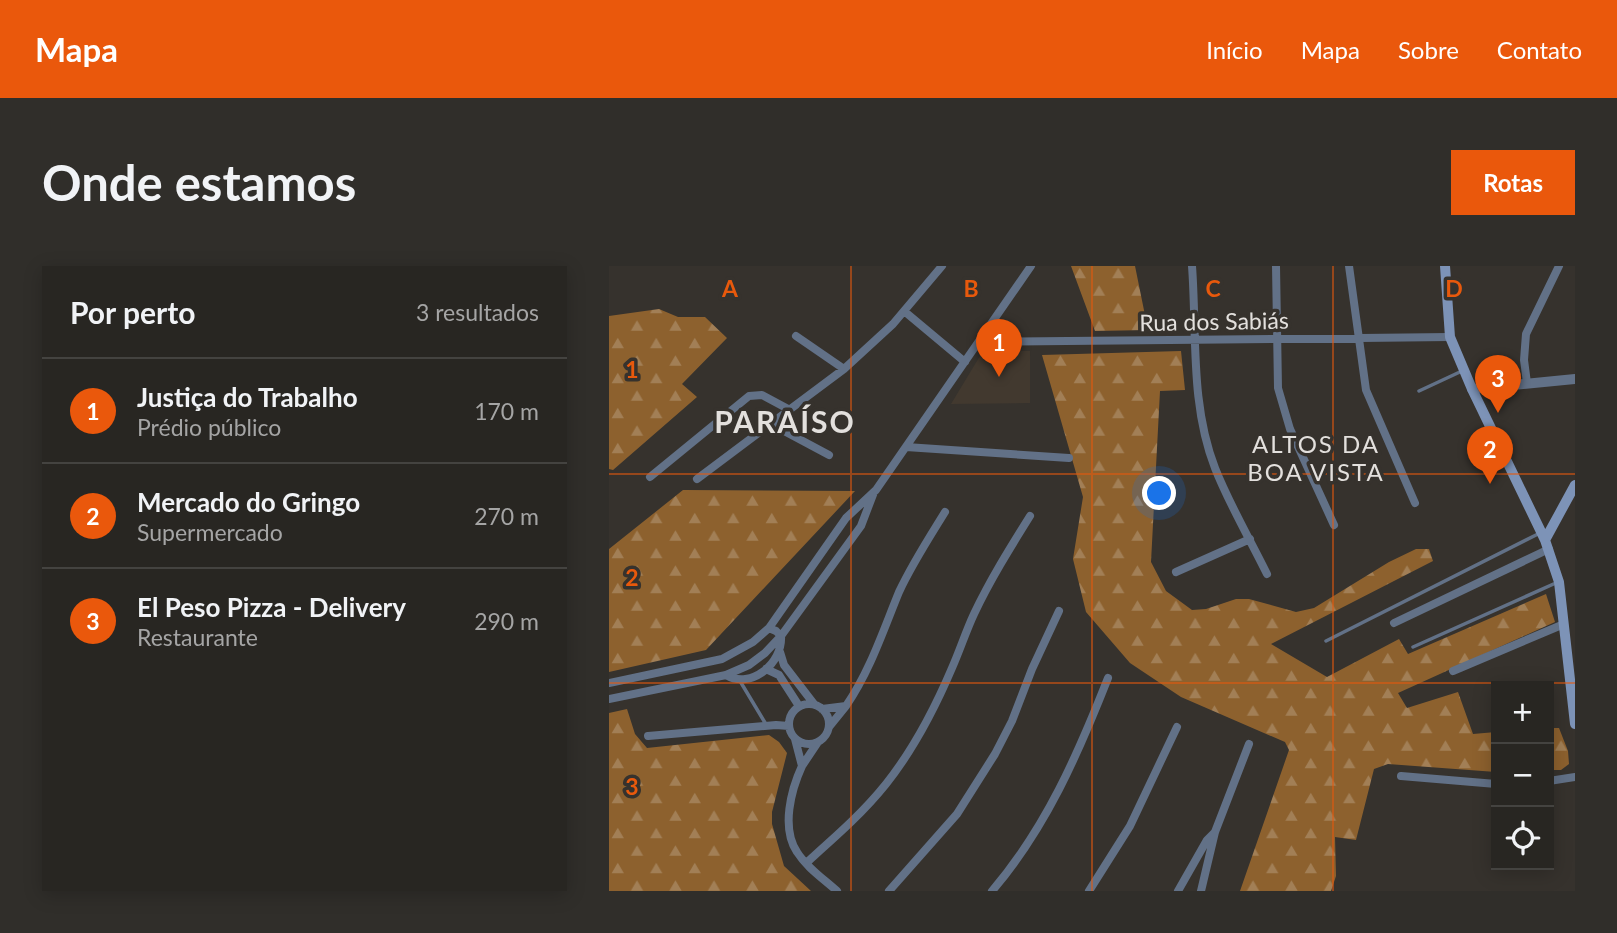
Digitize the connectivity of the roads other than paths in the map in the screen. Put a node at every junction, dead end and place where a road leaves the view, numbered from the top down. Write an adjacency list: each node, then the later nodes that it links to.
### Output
1 (942, 266): 8 (street)
2 (1031, 266): 14 (street)
3 (1192, 266): 13 (street)
4 (1276, 266): 12 (street)
5 (1349, 266): 11 (street)
6 (1445, 266): 10 (main road)
7 (1559, 266): 19 (street)
8 (904, 311): 15 (street); 16 (street)
9 (796, 336): 16 (street)
10 (1450, 337): 11 (street, Rua dos Sabiás); 17 (main road)
11 (1361, 338): 12 (street, Rua dos Sabiás); 31 (street)
12 (1276, 339): 13 (street, Rua dos Sabiás); 34 (street)
13 (1194, 340): 14 (street, Rua dos Sabiás); 37 (street)
14 (979, 342): 15 (street)
15 (965, 362): 24 (street)
16 (844, 369): 22 (street)
17 (1464, 370): 20 (main road); 21 (lane)
18 (1575, 379): 19 (street)
19 (1527, 383): 20 (street)
20 (1472, 389): 36 (main road)
21 (1419, 391)
22 (790, 410): 23 (street); 27 (street)
23 (771, 424): 25 (street); 28 (street)
24 (906, 447): 26 (street); 30 (street)
25 (829, 455)
26 (1069, 458)
27 (650, 477)
28 (697, 479)
29 (1575, 485): 35 (main road)
30 (876, 490): 44 (street); 45 (street)
31 (1415, 503)
32 (945, 512): 57 (street)
33 (1030, 516): 74 (street)
34 (1334, 525)
35 (1552, 526): 36 (main road); 36 (main road)
36 (1543, 537): 40 (main road); 42 (street); 46 (lane)
37 (1250, 539): 38 (street); 39 (street)
38 (1176, 572)
39 (1267, 574)
40 (1559, 582): 43 (main road); 47 (lane)
41 (1059, 611): 76 (street)
42 (1394, 623)
43 (1564, 624): 50 (street); 59 (main road)
44 (769, 628): 45 (street); 54 (street)
45 (781, 636): 48 (street); 51 (street)
46 (1326, 641)
47 (1413, 647)
48 (780, 652): 49 (street); 58 (street)
49 (766, 669): 53 (street); 56 (street)
50 (1453, 671)
51 (726, 676): 53 (street); 55 (street)
52 (1108, 678): 77 (street)
53 (739, 680): 60 (lane)
54 (609, 682)
55 (609, 699)
56 (799, 706): 58 (street); 61 (street)
57 (846, 706): 58 (street); 62 (street)
58 (818, 707): 62 (street)
59 (1575, 724)
60 (767, 726): 61 (street); 64 (street)
61 (789, 726): 65 (street)
62 (829, 727): 66 (street)
63 (1177, 727): 78 (street)
64 (648, 736)
65 (795, 739): 66 (street); 68 (street)
66 (818, 742): 68 (street)
67 (1249, 744): 73 (street)
68 (802, 766): 74 (street)
69 (1401, 776): 72 (street)
70 (1575, 777): 71 (street)
71 (1554, 780)
72 (1491, 784)
73 (1215, 832): 79 (street); 80 (street)
74 (806, 863): 75 (street)
75 (838, 891)
76 (889, 891)
77 (992, 891)
78 (1090, 891)
79 (1178, 891)
80 (1201, 891)

